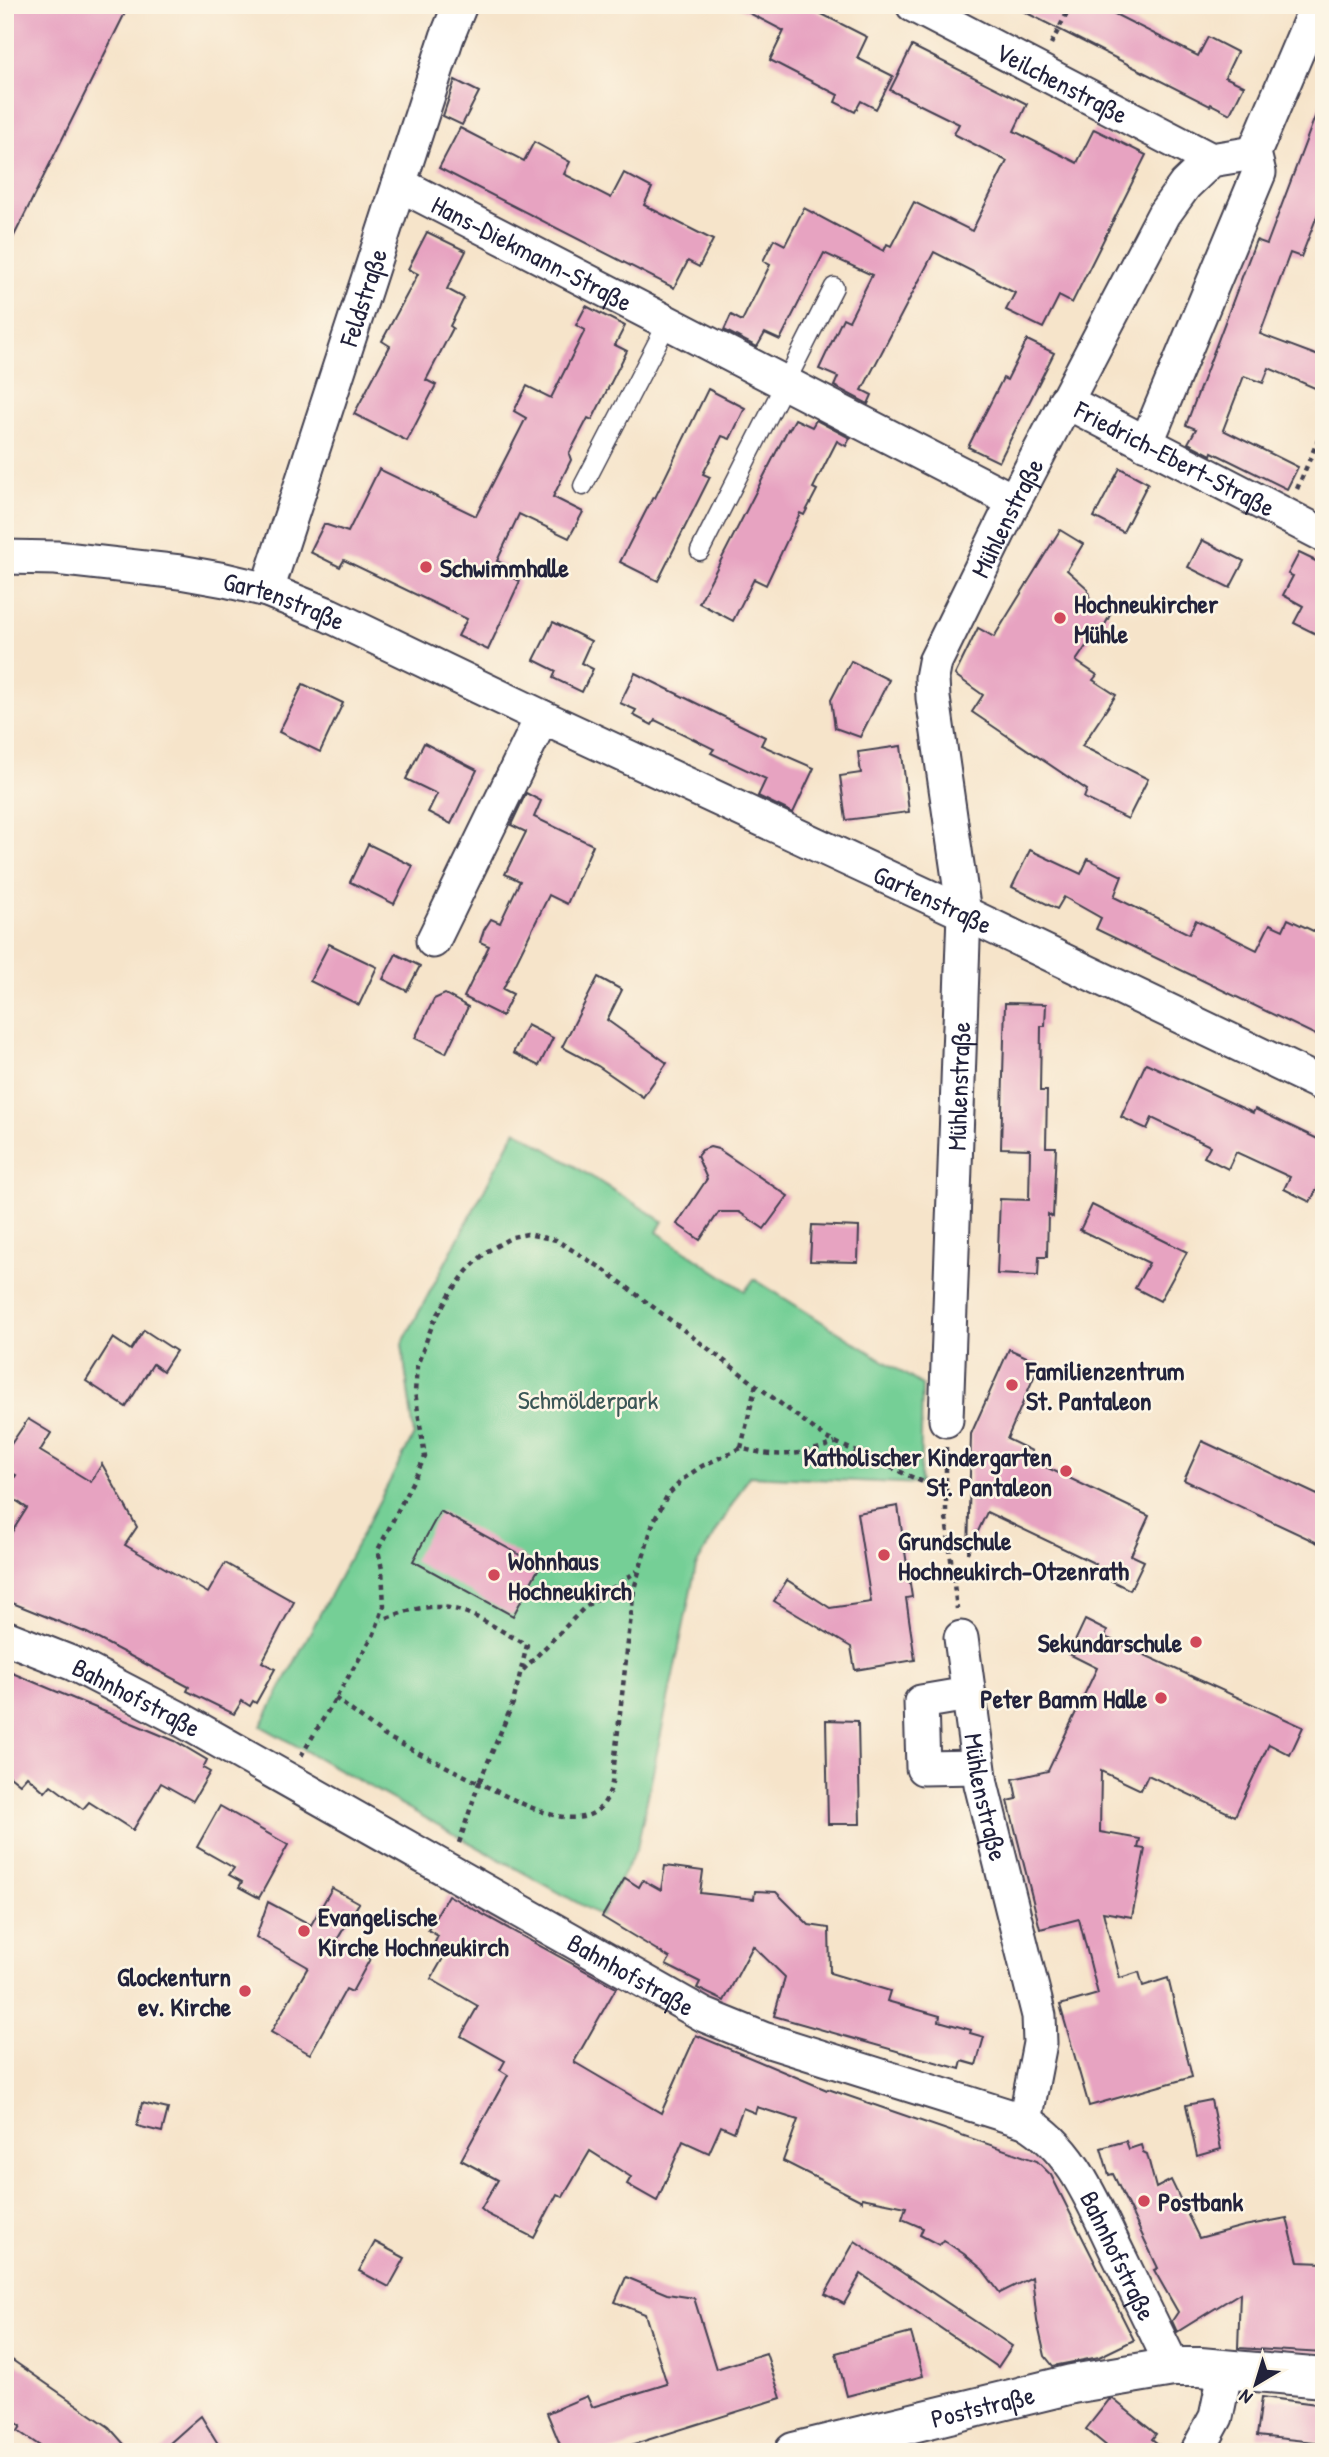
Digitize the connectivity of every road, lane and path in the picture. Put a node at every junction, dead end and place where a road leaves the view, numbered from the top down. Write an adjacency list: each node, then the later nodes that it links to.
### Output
1 (460, 5): 8 (street, Feldstraße)
2 (913, 5): 5 (street, Veilchenstraße)
3 (1071, 5): 5 (path)
4 (1317, 5): 6 (street)
5 (1038, 70): 7 (street, Veilchenstraße)
6 (1254, 153): 7 (street); 14 (street)
7 (1211, 160): 12 (street, Mühlenstraße)
8 (399, 184): 10 (street, Hans-Diekmann-Straße); 21 (street, Feldstraße)
9 (834, 287): 11 (lane)
10 (668, 322): 11 (street, Hans-Diekmann-Straße); 15 (lane)
11 (787, 383): 16 (street, Hans-Diekmann-Straße); 19 (lane)
12 (1065, 401): 14 (street, Friedrich-Ebert-Straße); 16 (street, Mühlenstraße)
13 (1324, 426): 17 (path)
14 (1146, 444): 17 (street, Friedrich-Ebert-Straße)
15 (583, 486)
16 (1014, 501): 23 (street, Mühlenstraße)
17 (1285, 516): 18 (street, Friedrich-Ebert-Straße)
18 (1324, 535)
19 (699, 551)
20 (5, 557): 21 (street, Gartenstraße)
21 (267, 590): 22 (street, Gartenstraße)
22 (542, 717): 23 (street, Gartenstraße); 24 (street)
23 (964, 913): 25 (street, Gartenstraße); 27 (street, Mühlenstraße)
24 (433, 940)
25 (1324, 1085)
26 (756, 1384): 28 (path); 29 (path); 32 (path)
27 (946, 1420): 30 (path)
28 (835, 1443): 29 (path); 30 (path)
29 (741, 1448): 31 (path)
30 (945, 1493): 34 (path)
31 (637, 1572): 35 (path); 40 (path)
32 (380, 1620): 35 (path); 37 (path)
33 (5, 1637): 39 (street, Bahnhofstraße)
34 (961, 1638): 36 (street, Mühlenstraße)
35 (523, 1670): 40 (path)
36 (968, 1694): 38 (street, Mühlenstraße); 38 (street)
37 (335, 1698): 39 (path); 40 (path)
38 (978, 1767): 42 (street, Mühlenstraße)
39 (288, 1778): 41 (street, Bahnhofstraße)
40 (479, 1783): 41 (path)
41 (450, 1871): 42 (street, Bahnhofstraße)
42 (1026, 2121): 43 (street, Bahnhofstraße)
43 (1172, 2367): 44 (street, Poststraße); 46 (street, Poststraße)
44 (1226, 2369): 45 (street, Poststraße); 47 (street)
45 (1324, 2378)
46 (794, 2452)
47 (1197, 2452)

